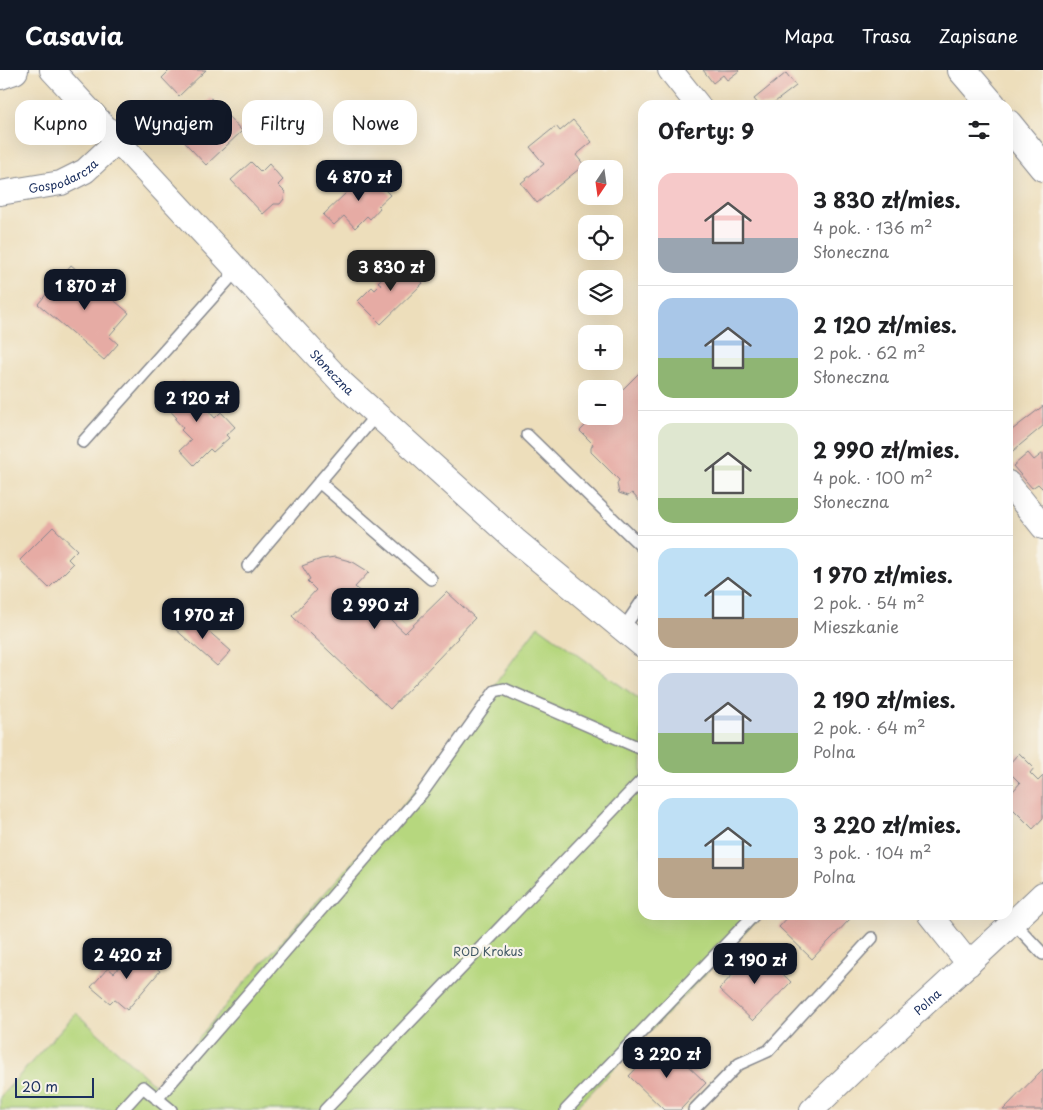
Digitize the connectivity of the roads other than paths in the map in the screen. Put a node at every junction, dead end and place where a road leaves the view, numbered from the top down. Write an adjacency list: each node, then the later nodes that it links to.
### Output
1 (14, 70): 5 (main road)
2 (52, 70): 9 (street, Słoneczna)
3 (670, 70): 6 (street)
4 (962, 70): 7 (main road)
5 (0, 75)
6 (694, 100)
7 (988, 100)
8 (1013, 130): 12 (main road)
9 (116, 141)
10 (116, 143): 13 (street, Gospodarcza)
11 (120, 145): 14 (street, Słoneczna)
12 (1043, 167)
13 (0, 193)
14 (237, 270): 15 (street, Słoneczna); 17 (lane)
15 (377, 414): 18 (lane); 25 (street, Słoneczna)
16 (526, 435): 21 (lane)
17 (82, 442)
18 (319, 482): 22 (lane); 23 (lane)
19 (1013, 489): 20 (street)
20 (1043, 527)
21 (638, 543)
22 (248, 566)
23 (431, 579)
24 (638, 607): 25 (lane)
25 (623, 629): 26 (street, Słoneczna)
26 (638, 642)
27 (638, 747): 36 (lane)
28 (638, 784): 39 (lane)
29 (1043, 894): 32 (street, Polna)
30 (749, 920): 40 (lane)
31 (934, 920): 35 (street)
32 (1013, 922): 34 (lane); 35 (street, Polna)
33 (872, 938): 41 (lane)
34 (1043, 954)
35 (969, 964): 42 (street, Polna)
36 (157, 1099): 37 (lane); 38 (lane)
37 (122, 1110)
38 (171, 1110)
39 (326, 1110)
40 (566, 1110)
41 (694, 1110)
42 (812, 1110)

